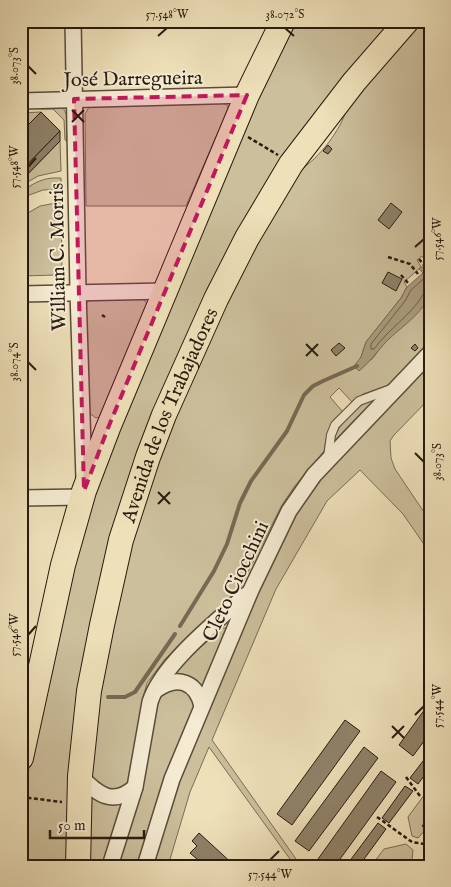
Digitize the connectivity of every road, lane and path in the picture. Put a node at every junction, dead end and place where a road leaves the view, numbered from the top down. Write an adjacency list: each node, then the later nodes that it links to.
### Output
1 (73, 21): 5 (street, William C. Morris)
2 (282, 21): 4 (main road)
3 (407, 21): 26 (main road, Avenida de los Trabajadores)
4 (247, 95): 5 (street, José Darregueira); 7 (main road)
5 (74, 99): 6 (street, José Darregueira); 16 (street, William C. Morris)
6 (21, 101)
7 (229, 137): 8 (path); 15 (main road)
8 (283, 158)
9 (388, 257): 12 (path)
10 (419, 259): 11 (path)
11 (430, 273)
12 (418, 274)
13 (401, 275): 14 (path)
14 (408, 283)
15 (166, 291): 16 (street); 19 (main road)
16 (78, 292): 17 (street); 19 (street, William C. Morris)
17 (21, 294)
18 (430, 353): 21 (street, Cleto Ciocchini)
19 (83, 494): 20 (street); 23 (main road)
20 (21, 498)
21 (250, 590): 22 (street); 24 (street, Cleto Ciocchini)
22 (153, 692): 24 (street); 28 (street)
23 (28, 693): 25 (main road)
24 (202, 706): 36 (street, Cleto Ciocchini)
25 (21, 758)
26 (80, 776): 28 (street); 31 (main road, Avenida de los Trabajadores)
27 (406, 777): 29 (path)
28 (135, 787): 35 (street)
29 (420, 796)
30 (21, 797): 31 (path)
31 (78, 803): 34 (main road, Avenida de los Trabajadores)
32 (377, 817): 33 (path)
33 (430, 845)
34 (78, 866)
35 (110, 866)
36 (145, 866)

